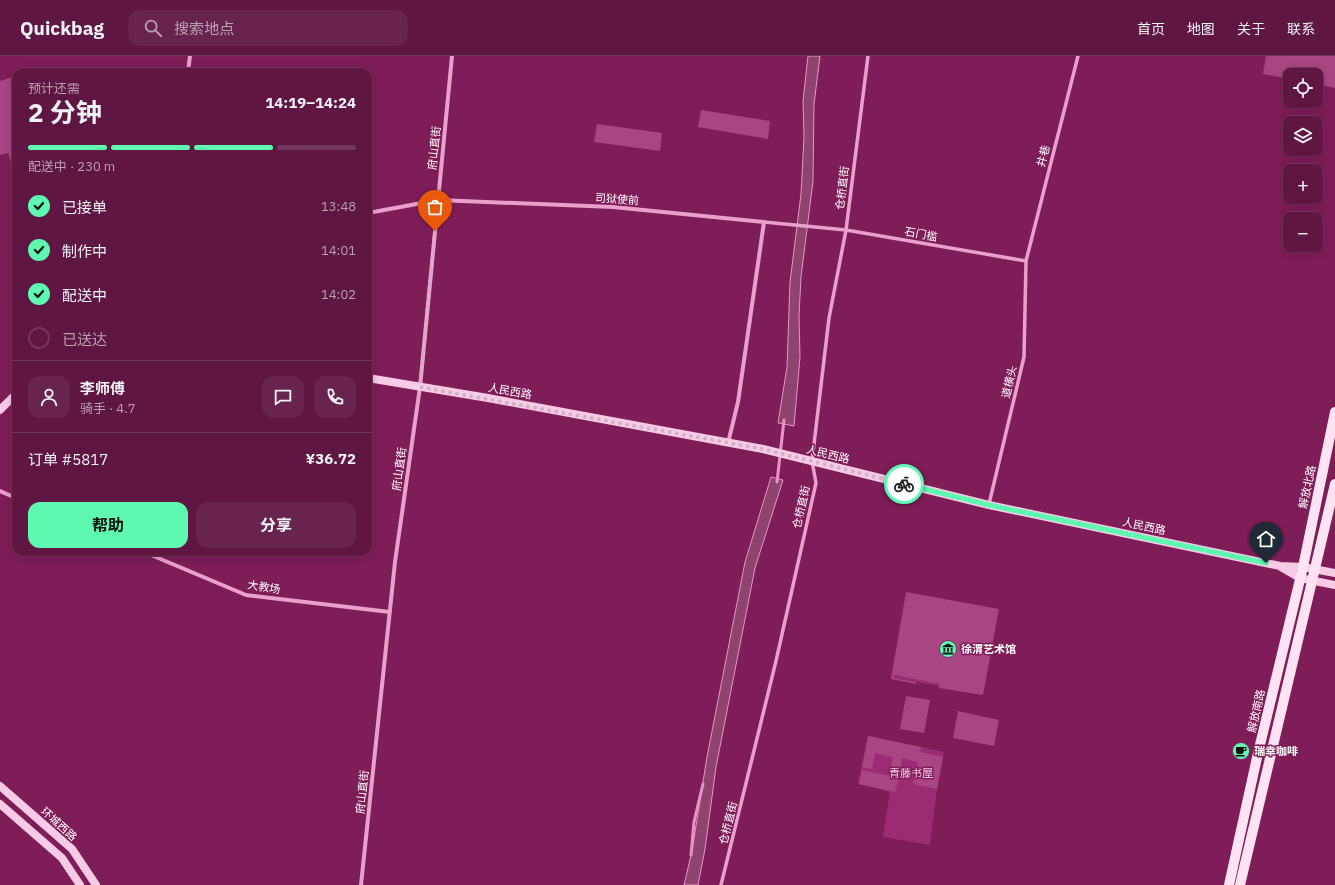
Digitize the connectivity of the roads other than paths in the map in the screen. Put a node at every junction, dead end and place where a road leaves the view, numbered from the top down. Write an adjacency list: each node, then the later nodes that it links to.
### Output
1 (190, 56): 5 (street)
2 (452, 56): 6 (street, 府山直街)
3 (868, 56): 10 (street, 仓桥直街)
4 (1078, 56): 11 (street, 井巷)
5 (188, 68)
6 (438, 200): 7 (street, 司狱使前); 8 (street, 司狱使前); 13 (street, 府山直街)
7 (372, 212)
8 (764, 222): 9 (street, 司狱使前); 17 (street)
9 (812, 226): 10 (street, 石门槛)
10 (846, 230): 11 (street, 石门槛); 18 (street, 仓桥直街)
11 (1026, 261): 22 (street, 道横头)
12 (372, 379): 13 (main road, 人民西路)
13 (420, 387): 17 (main road, 人民西路); 31 (street, 府山直街)
14 (12, 398): 15 (main road)
15 (0, 410)
16 (1335, 412): 25 (main road, 解放北路)
17 (728, 443): 18 (main road, 人民西路)
18 (812, 461): 22 (main road, 人民西路); 37 (street, 仓桥直街)
19 (1335, 484): 26 (main road)
20 (0, 491): 21 (street)
21 (12, 496)
22 (989, 505): 24 (main road, 人民西路)
23 (153, 556): 31 (street, 大教场)
24 (1280, 566): 25 (main road); 28 (main road)
25 (1303, 567): 26 (main road); 28 (main road, 解放南路)
26 (1316, 570): 27 (main road); 29 (main road)
27 (1335, 573)
28 (1300, 578): 29 (main road); 38 (main road, 解放南路)
29 (1313, 581): 30 (main road); 39 (main road)
30 (1335, 585)
31 (390, 612): 36 (street, 府山直街)
32 (0, 786): 35 (main road, 环城西路)
33 (0, 804): 34 (main road)
34 (80, 885)
35 (96, 885)
36 (361, 885)
37 (721, 885)
38 (1229, 885)
39 (1240, 885)

